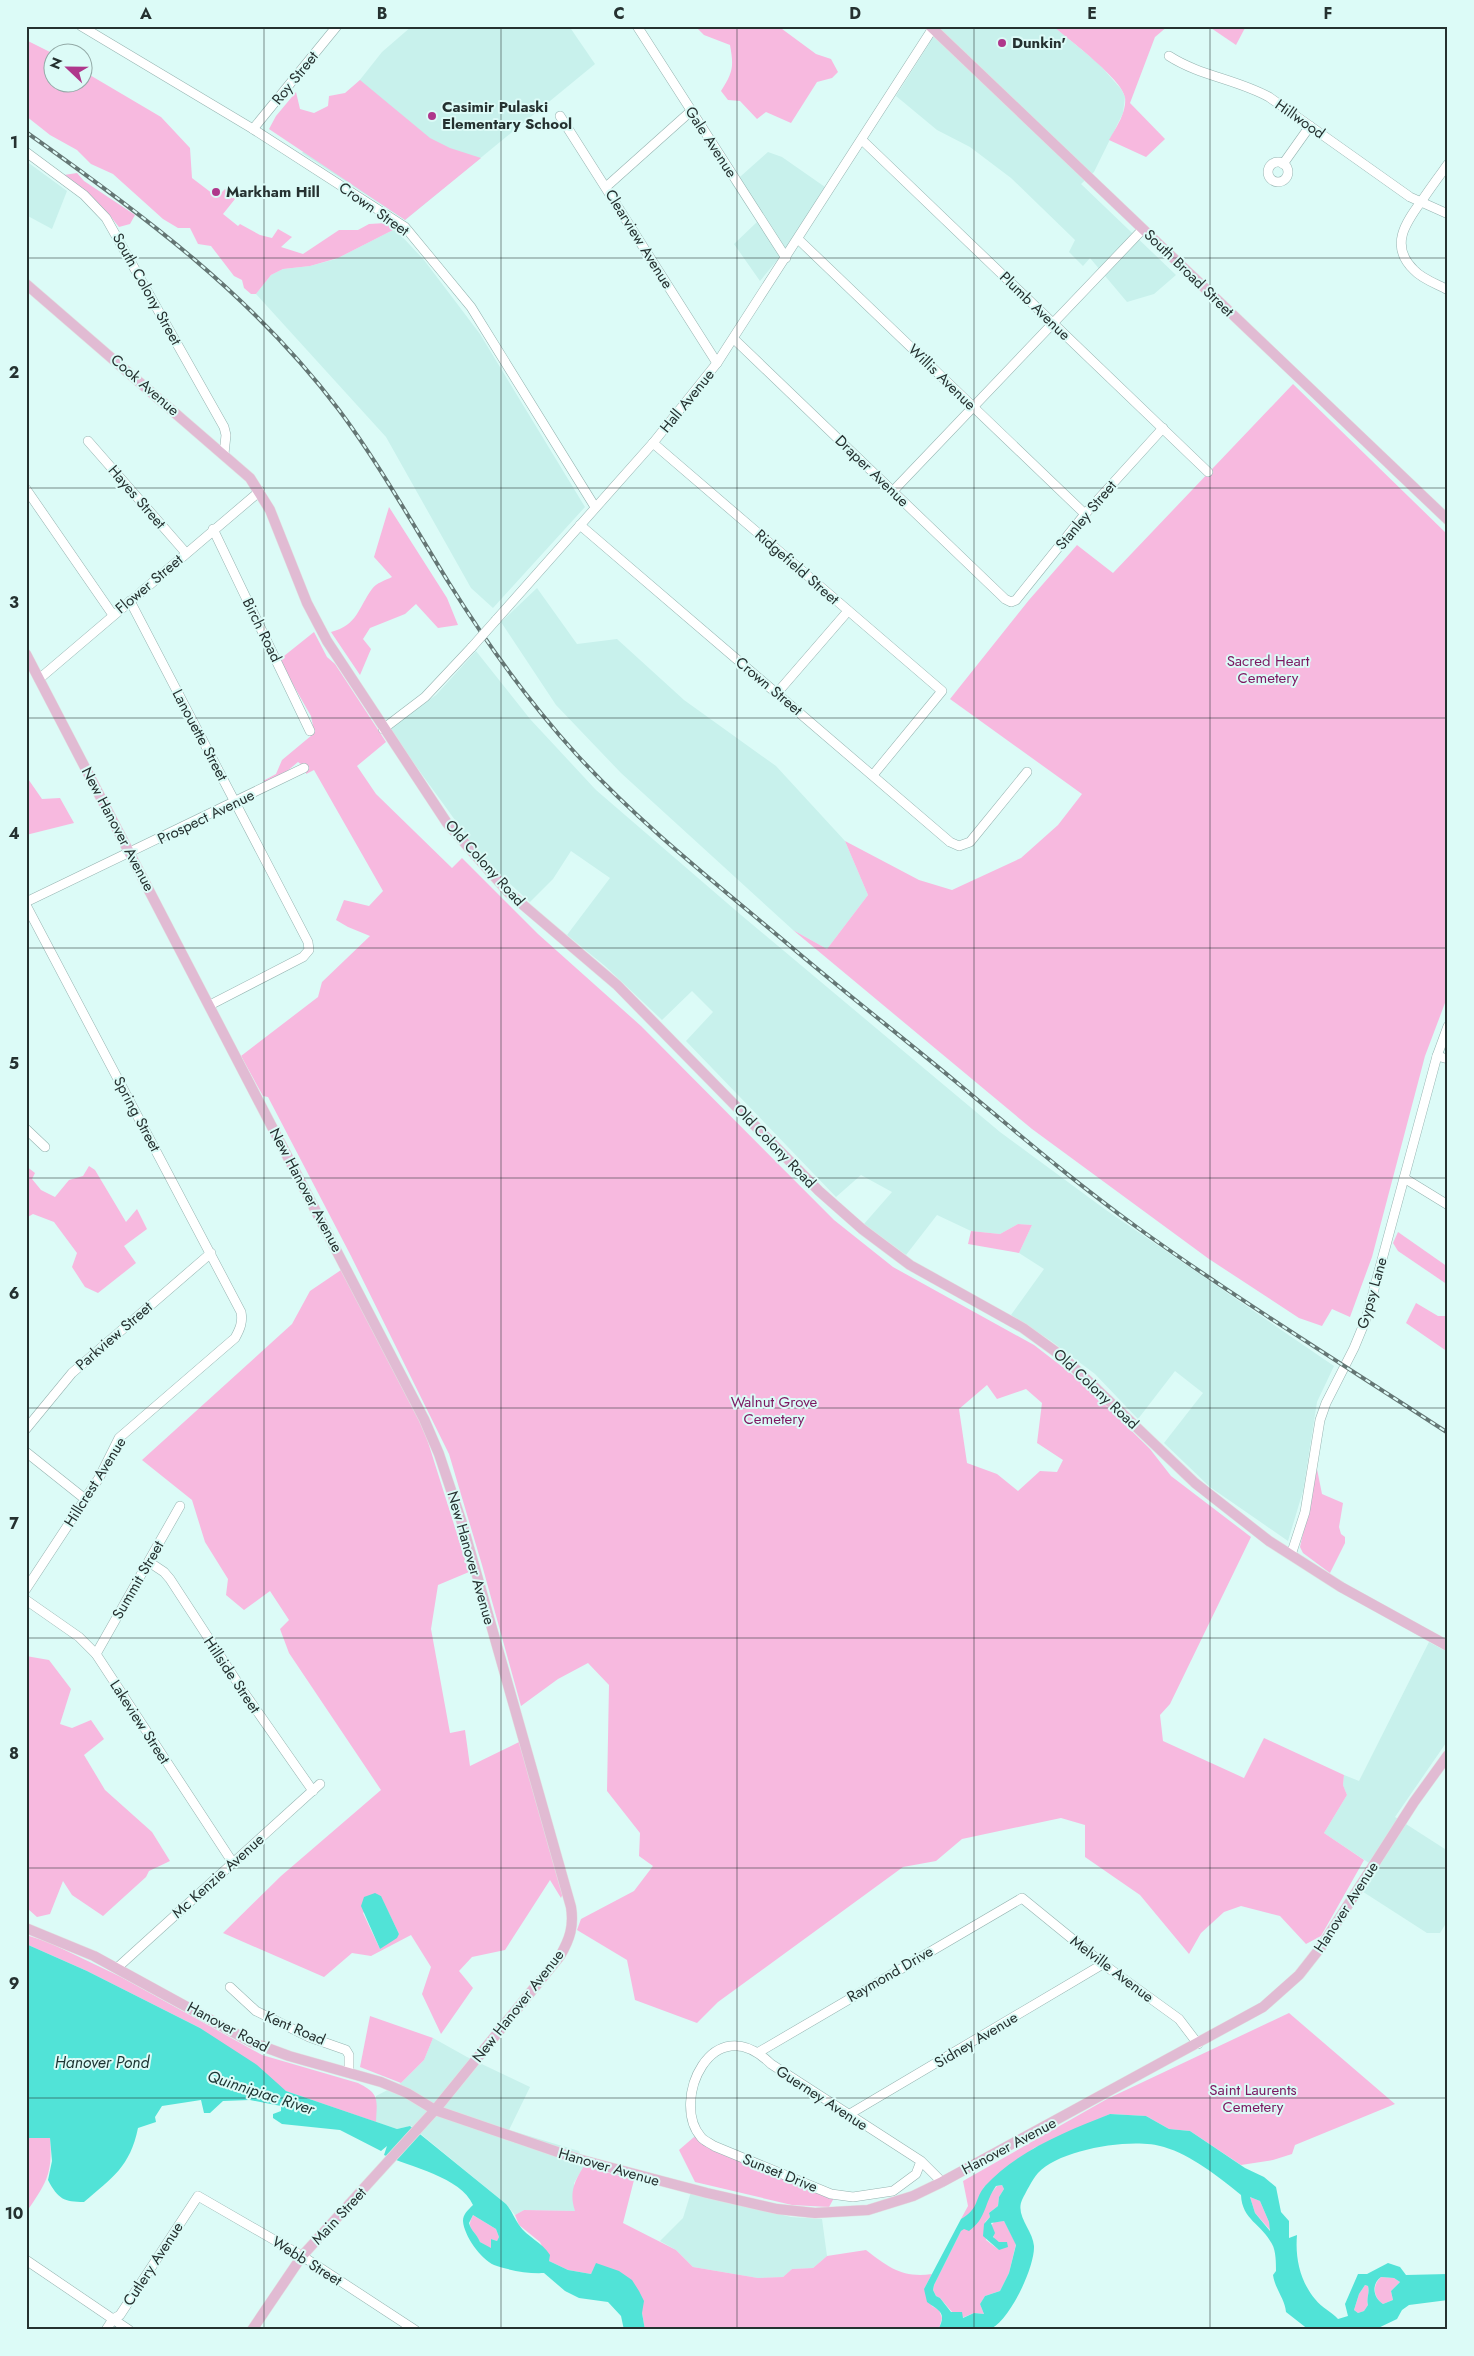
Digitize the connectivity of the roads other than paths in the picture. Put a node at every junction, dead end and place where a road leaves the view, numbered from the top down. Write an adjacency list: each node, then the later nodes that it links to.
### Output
1 (81, 26): 9 (street, Crown Street)
2 (338, 26): 9 (street, Roy Street)
3 (637, 26): 6 (street, Gale Avenue)
4 (931, 27): 10 (street, Hall Avenue); 17 (main road, South Broad Street)
5 (1168, 56): 8 (street, Hillwood)
6 (691, 111): 14 (street); 19 (street, Gale Avenue)
7 (560, 116): 14 (street, Clearview Avenue)
8 (1310, 126): 12 (street); 15 (street, Hillwood)
9 (253, 129): 34 (street, Crown Street)
10 (862, 140): 18 (street, Hall Avenue); 22 (street, Plumb Avenue)
11 (26, 152): 29 (street, South Colony Street)
12 (1284, 164)
13 (1448, 164): 15 (street)
14 (606, 187): 24 (street, Clearview Avenue)
15 (1421, 202): 16 (street, Hillwood); 21 (street)
16 (1448, 214)
17 (1143, 229): 22 (street); 36 (main road, South Broad Street)
18 (798, 239): 19 (street, Hall Avenue); 25 (street, Willis Avenue)
19 (786, 258): 23 (street, Hall Avenue)
20 (26, 284): 29 (main road, Cook Avenue)
21 (1448, 290)
22 (1054, 324): 25 (street); 26 (street, Plumb Avenue)
23 (734, 339): 24 (street, Hall Avenue); 33 (street, Draper Avenue)
24 (717, 363): 28 (street, Hall Avenue)
25 (974, 408): 33 (street); 35 (street, Willis Avenue)
26 (1163, 428): 30 (street, Plumb Avenue); 35 (street, Stanley Street)
27 (88, 441): 39 (street, Hayes Street)
28 (653, 443): 34 (street, Hall Avenue); 42 (street, Ridgefield Street)
29 (224, 454): 32 (main road, Cook Avenue)
30 (1208, 472)
31 (26, 489): 43 (street)
32 (260, 491): 38 (street, Flower Street); 47 (main road, Old Colony Road)
33 (893, 491): 41 (street, Draper Avenue)
34 (595, 507): 37 (street, Hall Avenue)
35 (1085, 514): 41 (street, Stanley Street)
36 (1448, 520)
37 (580, 525): 46 (street, Crown Street); 47 (street, Hall Avenue, bridge)
38 (213, 529): 39 (street, Flower Street); 48 (street, Birch Road)
39 (186, 553): 40 (street, Flower Street)
40 (130, 601): 43 (street, Flower Street); 52 (street, Lanouette Street)
41 (1011, 602)
42 (848, 611): 46 (street); 51 (street, Ridgefield Street)
43 (112, 615): 45 (street, Flower Street)
44 (26, 654): 45 (main road, New Hanover Avenue)
45 (39, 679): 53 (main road, New Hanover Avenue)
46 (777, 693): 51 (street, Crown Street)
47 (383, 729): 69 (main road, Old Colony Road)
48 (310, 730)
49 (304, 768): 52 (street, Prospect Avenue)
50 (1027, 772): 51 (street, Crown Street)
51 (873, 775)
52 (235, 802): 53 (street, Prospect Avenue); 55 (street, Lanouette Street)
53 (131, 853): 54 (street, Prospect Avenue); 55 (main road, New Hanover Avenue)
54 (26, 904): 63 (street, Spring Street)
55 (210, 1005): 87 (main road, New Hanover Avenue)
56 (1448, 1026): 57 (street, Gypsy Lane)
57 (1437, 1056): 58 (street); 61 (street, Gypsy Lane)
58 (1448, 1059)
59 (26, 1129): 60 (street)
60 (45, 1147)
61 (1404, 1178): 62 (street); 69 (street, Gypsy Lane)
62 (1448, 1205)
63 (211, 1253): 64 (street, Spring Street); 65 (street, Parkview Street)
64 (241, 1325): 67 (street, Hillcrest Avenue)
65 (26, 1429)
66 (26, 1452): 67 (street)
67 (85, 1499): 71 (street, Hillcrest Avenue)
68 (180, 1506): 70 (street, Summit Street)
69 (1291, 1556): 73 (main road, Old Colony Road)
70 (149, 1562): 74 (street, Summit Street); 76 (street, Hillside Street)
71 (26, 1588)
72 (26, 1600): 74 (street, Lakeview Street)
73 (1448, 1646)
74 (96, 1654): 77 (street, Lakeview Street)
75 (1448, 1756): 83 (main road, Hanover Avenue)
76 (316, 1788): 77 (street, Mc Kenzie Avenue)
77 (233, 1863): 81 (street, Mc Kenzie Avenue)
78 (1022, 1898): 80 (street, Melville Avenue); 84 (street, Raymond Drive)
79 (26, 1928): 81 (main road, Hanover Road)
80 (1103, 1964): 83 (street, Melville Avenue); 88 (street, Sidney Avenue)
81 (117, 1968): 86 (main road, Hanover Road)
82 (230, 1987): 86 (street, Kent Road)
83 (1198, 2044): 90 (main road, Hanover Avenue)
84 (759, 2052): 85 (street, Guerney Avenue); 88 (street, Guerney Avenue)
85 (700, 2067): 89 (street, Sunset Drive)
86 (349, 2072): 87 (main road, Hanover Road)
87 (435, 2110): 90 (main road, Hanover Avenue); 92 (main road, Main Street)
88 (848, 2115): 89 (street, Guerney Avenue)
89 (921, 2161): 90 (street, Guerney Avenue)
90 (942, 2182)
91 (198, 2196): 92 (street, Webb Street); 94 (street, Cutlery Avenue)
92 (302, 2256): 97 (main road, Main Street); 98 (street, Webb Street)
93 (26, 2260): 94 (street)
94 (113, 2319): 95 (street, Cutlery Avenue); 96 (street)
95 (106, 2330)
96 (129, 2330)
97 (252, 2330)
98 (414, 2330)

